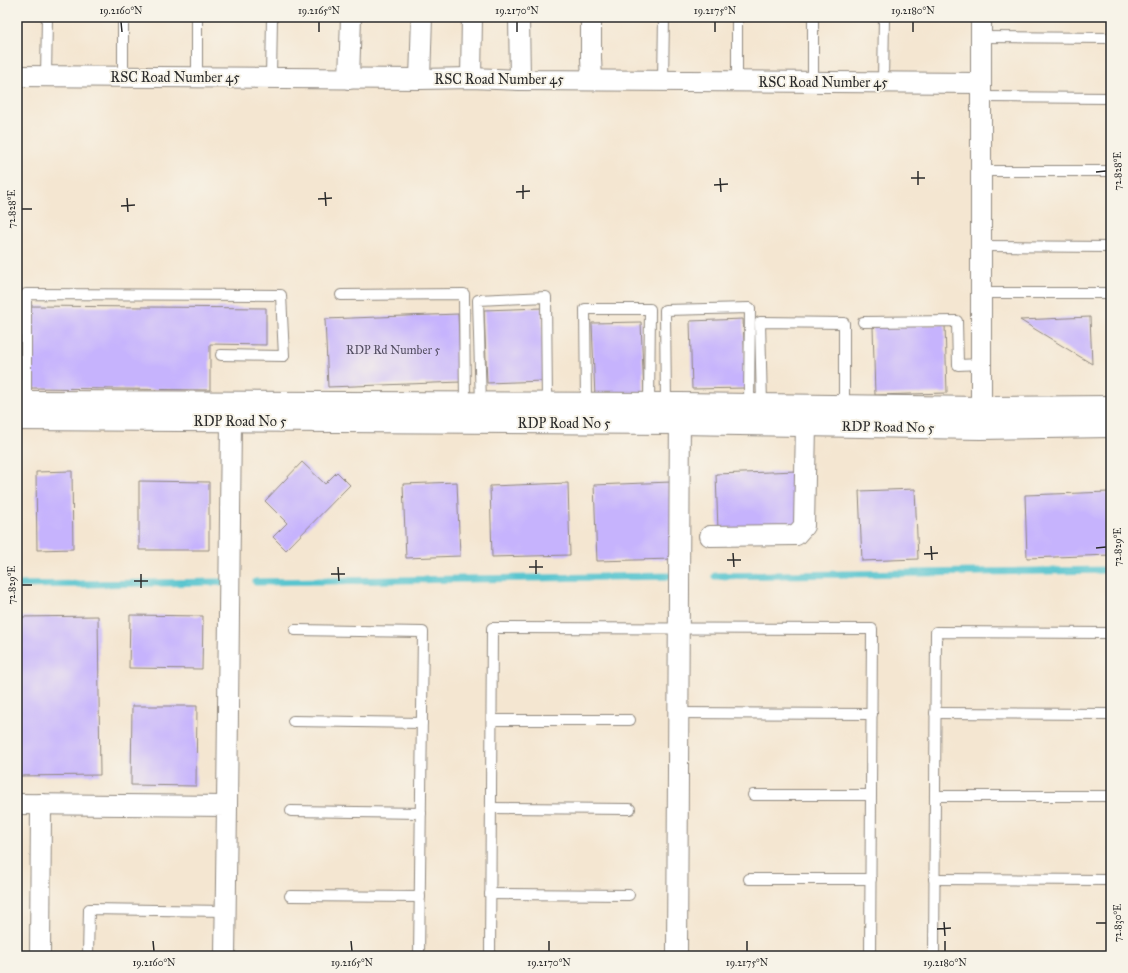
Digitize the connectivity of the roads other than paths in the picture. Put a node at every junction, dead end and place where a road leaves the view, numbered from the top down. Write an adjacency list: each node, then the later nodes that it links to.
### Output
1 (47, 17): 17 (lane)
2 (123, 17): 18 (lane)
3 (197, 17): 19 (lane)
4 (272, 17): 20 (lane)
5 (351, 17): 22 (street)
6 (422, 17): 23 (street)
7 (472, 17): 21 (street)
8 (519, 17): 24 (street)
9 (591, 17): 25 (street)
10 (664, 17): 26 (lane)
11 (737, 17): 27 (lane)
12 (813, 17): 28 (lane)
13 (884, 17): 29 (lane)
14 (981, 27): 15 (lane); 30 (street)
15 (1111, 38)
16 (17, 76): 17 (street, RSC Road Number 45)
17 (46, 77): 18 (street, RSC Road Number 45)
18 (123, 77): 19 (street, RSC Road Number 45)
19 (197, 78): 20 (street, RSC Road Number 45)
20 (271, 78): 22 (street, RSC Road Number 45)
21 (471, 78): 23 (street, RSC Road Number 45); 24 (street, RSC Road Number 45)
22 (349, 79): 23 (street, RSC Road Number 45)
23 (420, 79)
24 (520, 80): 25 (street, RSC Road Number 45)
25 (592, 80): 26 (street, RSC Road Number 45)
26 (664, 81): 27 (street, RSC Road Number 45)
27 (737, 81): 28 (street, RSC Road Number 45)
28 (813, 82): 29 (street, RSC Road Number 45)
29 (883, 82): 30 (street, RSC Road Number 45)
30 (981, 90): 31 (lane); 32 (street)
31 (1111, 98)
32 (981, 171): 33 (lane); 34 (street)
33 (1111, 171)
34 (981, 246): 35 (lane); 36 (street)
35 (1111, 247)
36 (981, 293): 37 (lane); 41 (street)
37 (1111, 293)
38 (341, 295): 42 (lane)
39 (863, 322): 41 (lane)
40 (221, 355): 47 (lane)
41 (981, 364): 50 (street)
42 (473, 404): 43 (main road, RDP Road No 5); 43 (lane); 47 (main road, RDP Road No 5)
43 (547, 404): 44 (main road, RDP Road No 5)
44 (586, 404): 49 (main road, RDP Road No 5); 49 (lane)
45 (756, 405): 46 (main road, RDP Road No 5); 46 (lane); 49 (main road, RDP Road No 5); 49 (lane)
46 (844, 406): 50 (main road, RDP Road No 5)
47 (20, 407): 51 (main road, RDP Road No 5)
48 (1111, 407): 50 (main road, RDP Road No 5)
49 (668, 409): 51 (main road, RDP Road No 5); 52 (main road, RDP Road No 5); 55 (street)
50 (981, 418): 52 (main road, RDP Road No 5); 53 (main road, RDP Road No 5)
51 (231, 421): 72 (street)
52 (806, 425): 54 (street)
53 (1111, 426)
54 (710, 536)
55 (679, 629): 59 (street); 60 (lane); 62 (lane)
56 (295, 630): 65 (lane)
57 (1111, 633): 58 (lane)
58 (935, 712): 61 (lane); 68 (lane)
59 (678, 713): 60 (lane); 91 (street)
60 (872, 714): 67 (lane)
61 (1111, 714)
62 (492, 720): 63 (lane); 73 (lane)
63 (630, 720)
64 (293, 721): 65 (lane)
65 (422, 723): 76 (lane)
66 (753, 795): 67 (lane)
67 (871, 795): 78 (lane)
68 (935, 796): 69 (lane); 79 (lane)
69 (1111, 796)
70 (17, 804): 71 (street)
71 (41, 804): 72 (street); 86 (street)
72 (227, 806): 85 (street)
73 (491, 808): 74 (lane); 81 (lane)
74 (630, 809)
75 (291, 811): 76 (lane)
76 (421, 813): 84 (lane)
77 (749, 879): 78 (lane)
78 (871, 879): 92 (lane)
79 (934, 879): 80 (lane); 93 (lane)
80 (1111, 880)
81 (490, 894): 82 (lane); 90 (lane)
82 (629, 895)
83 (290, 896): 84 (lane)
84 (420, 897): 89 (lane)
85 (226, 911): 87 (lane); 88 (street)
86 (40, 956)
87 (88, 956)
88 (225, 956)
89 (419, 956)
90 (490, 956)
91 (677, 956)
92 (870, 956)
93 (934, 956)

